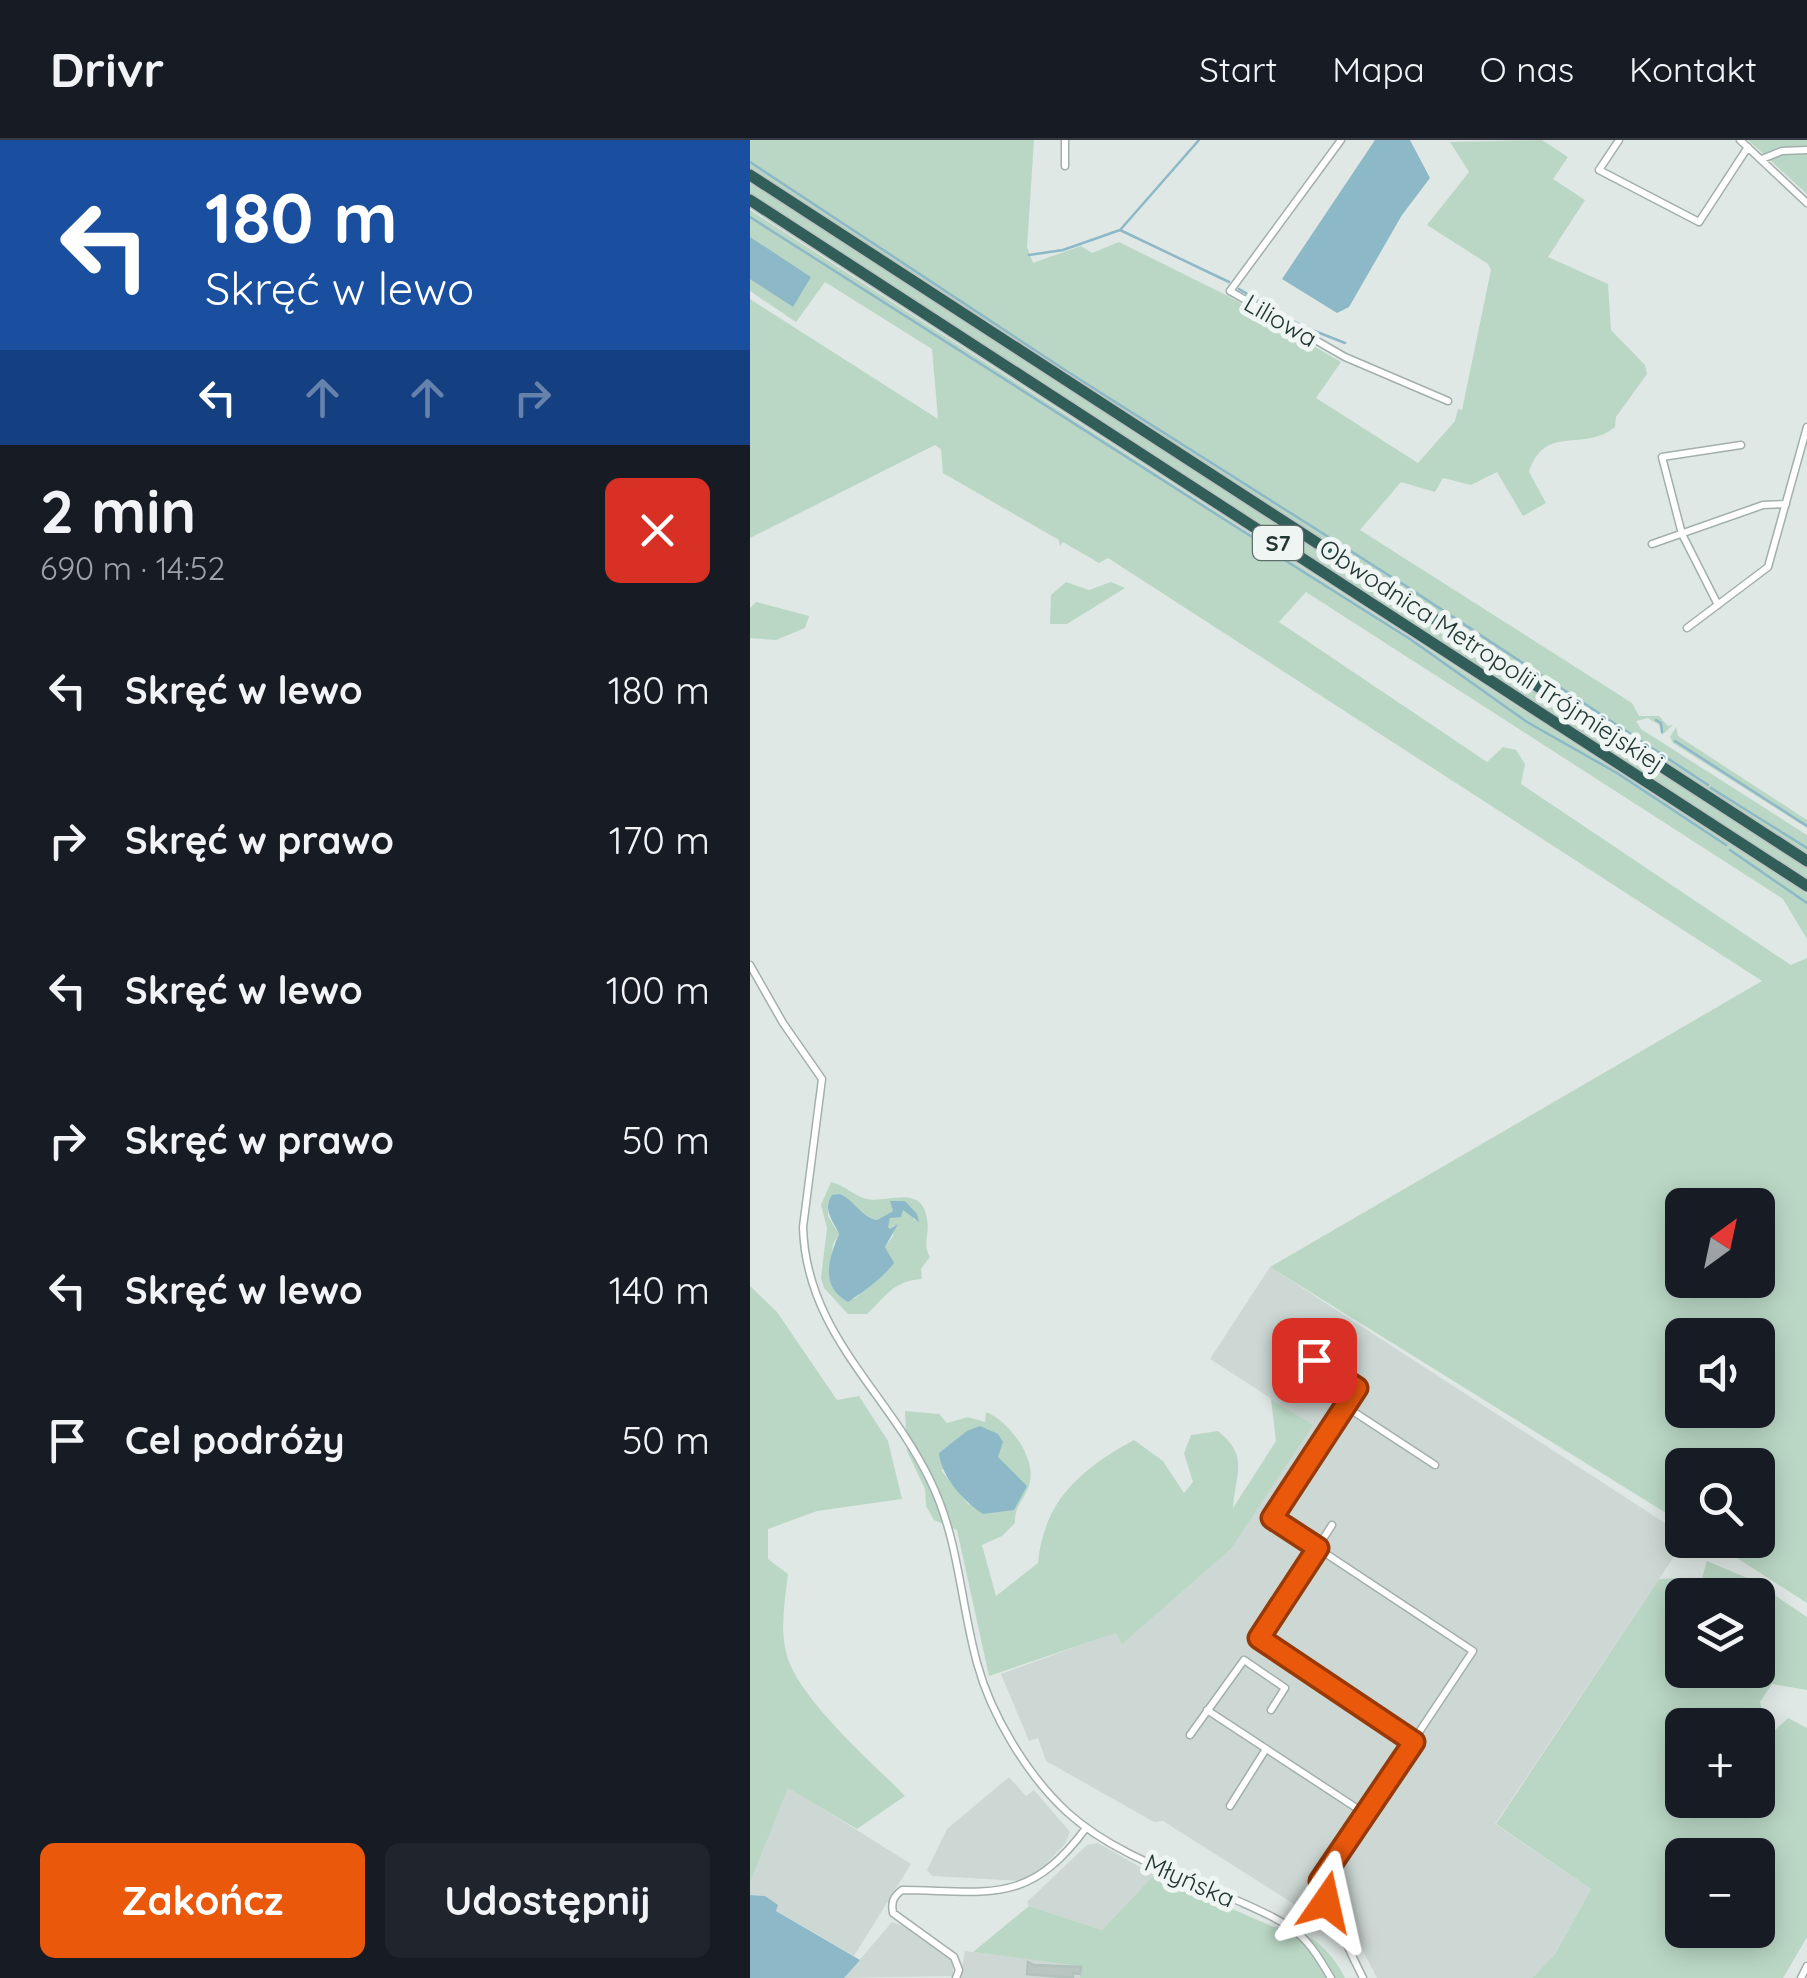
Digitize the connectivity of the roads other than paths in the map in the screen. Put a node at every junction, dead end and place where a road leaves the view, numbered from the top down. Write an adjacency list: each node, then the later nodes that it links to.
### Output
1 (1065, 140): 8 (street)
2 (1341, 140): 12 (street, Liliowa)
3 (1619, 140): 5 (street)
4 (1740, 140): 5 (street)
5 (1748, 147): 7 (street)
6 (1807, 150): 7 (street)
7 (1762, 160): 11 (street)
8 (1065, 166)
9 (750, 176): 20 (highway, Obwodnica Metropolii Trójmiejskiej / S7)
10 (750, 200): 21 (highway, Obwodnica Metropolii Trójmiejskiej / S7)
11 (1807, 203)
12 (1448, 401)
13 (1807, 428): 15 (street)
14 (1741, 444): 16 (street)
15 (1786, 504): 16 (street); 18 (street)
16 (1682, 534): 17 (street); 18 (street)
17 (1652, 544)
18 (1718, 605): 19 (street)
19 (1687, 628)
20 (1807, 861)
21 (1807, 886)
22 (750, 964): 35 (street, Młyńska)
23 (1314, 1360): 24 (street)
24 (1345, 1406): 25 (street); 27 (street)
25 (1435, 1465)
26 (1332, 1525): 27 (street)
27 (1318, 1548): 31 (street); 31 (street)
28 (1206, 1710): 29 (street); 30 (street); 32 (street)
29 (1271, 1710)
30 (1190, 1735)
31 (1414, 1742): 34 (street)
32 (1266, 1749): 33 (street); 34 (street)
33 (1230, 1806)
34 (1364, 1814): 39 (street)
35 (1086, 1828): 37 (street); 38 (street, Młyńska)
36 (1807, 1966): 40 (street)
37 (956, 1978)
38 (1331, 1978)
39 (1363, 1978)
40 (1801, 1978)

